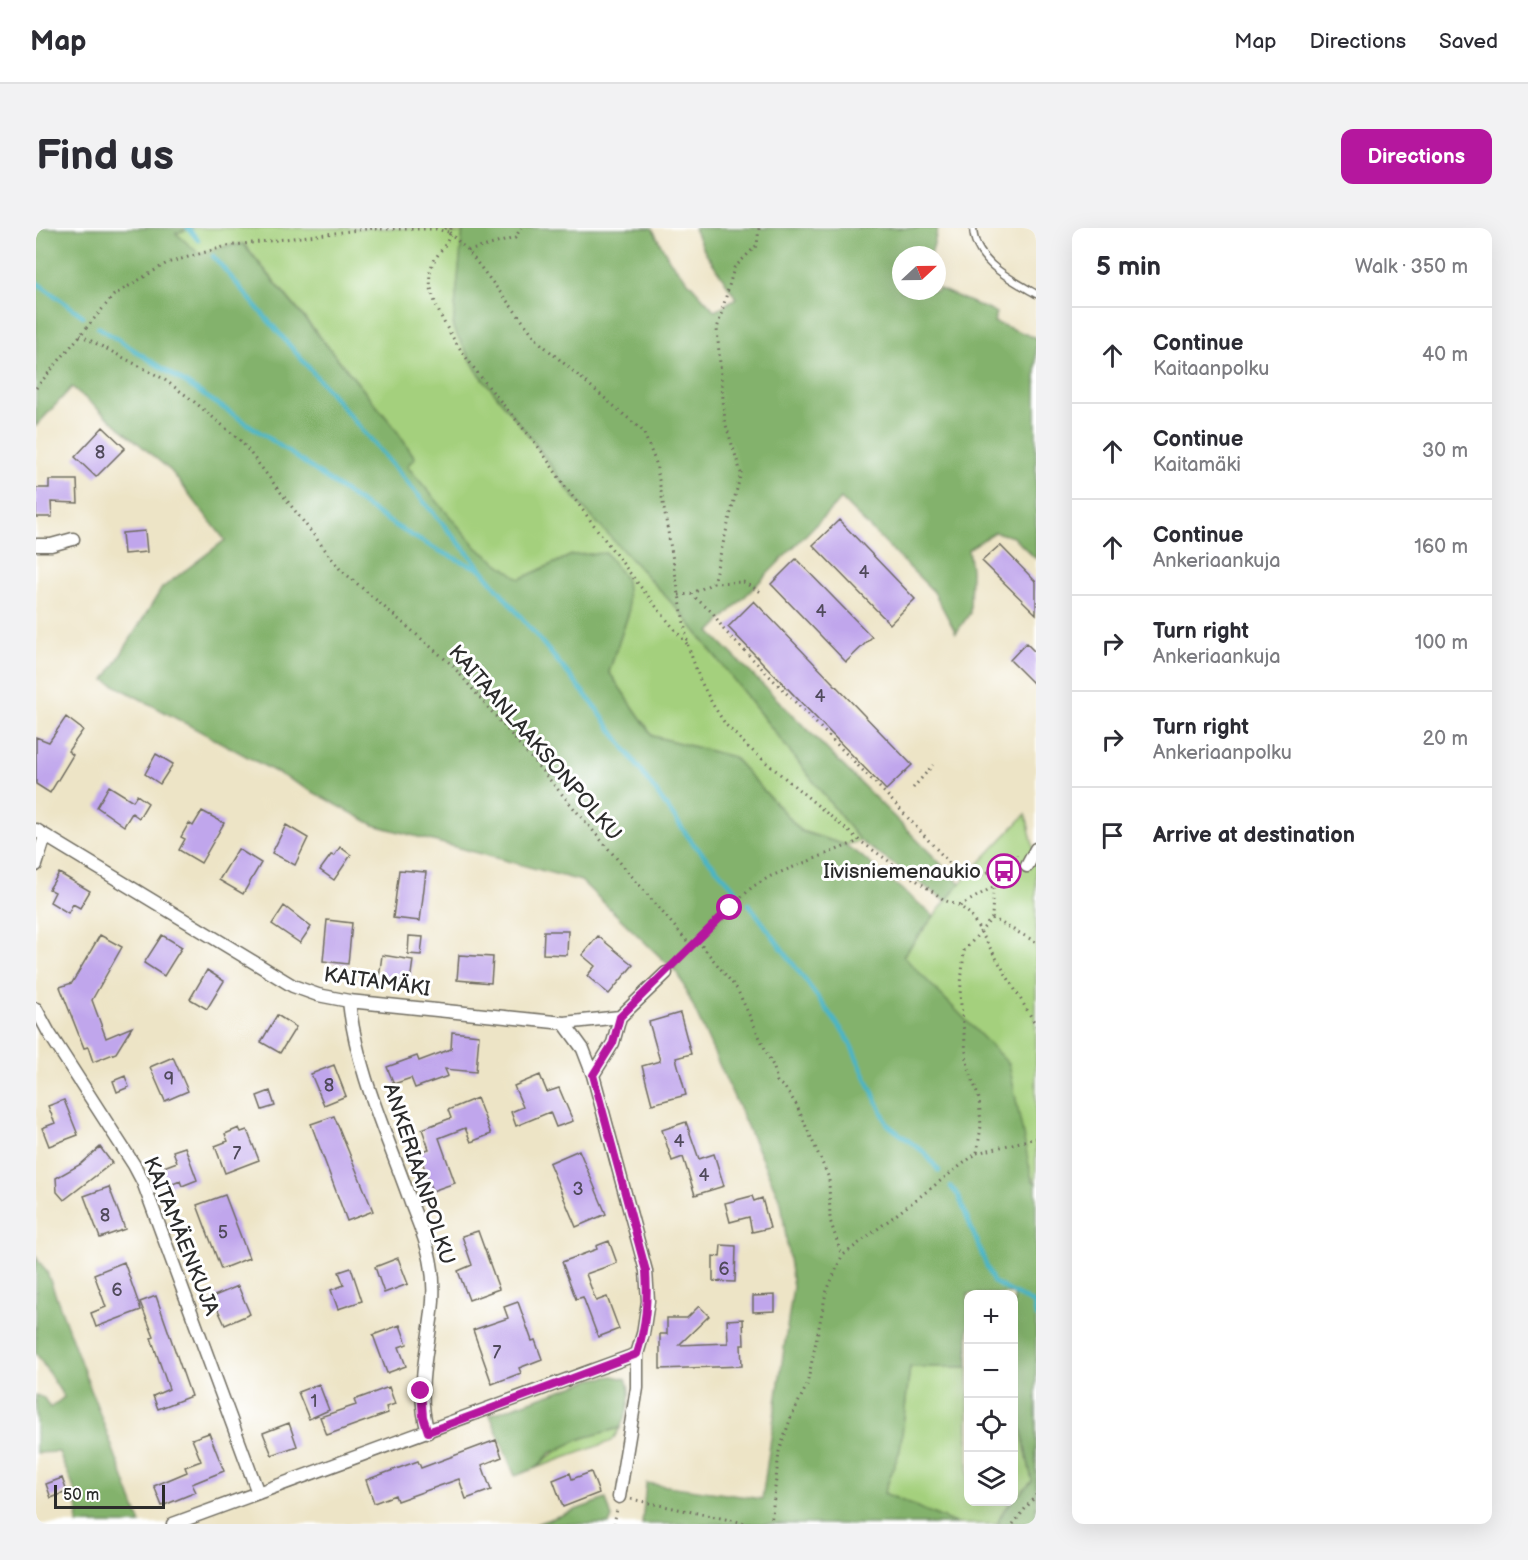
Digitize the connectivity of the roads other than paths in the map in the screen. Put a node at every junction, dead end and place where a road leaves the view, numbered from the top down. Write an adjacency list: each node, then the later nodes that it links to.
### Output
1 (974, 228): 2 (lane)
2 (1036, 294)
3 (73, 539): 4 (street)
4 (36, 545)
5 (41, 833): 7 (street); 10 (street, KAITAMÄKI)
6 (1030, 848): 8 (street)
7 (36, 865)
8 (1027, 866)
9 (666, 973): 12 (street)
10 (349, 1001): 13 (street, KAITAMÄKI); 16 (street, ANKERIAANPOLKU)
11 (36, 1009): 17 (street, KAITAMÄENKUJA)
12 (620, 1017): 13 (street, KAITAMÄKI); 14 (street)
13 (564, 1023): 14 (street)
14 (593, 1075): 15 (street)
15 (637, 1354): 16 (street); 18 (street)
16 (428, 1432): 17 (street)
17 (258, 1493): 19 (street)
18 (619, 1497)
19 (173, 1524)

